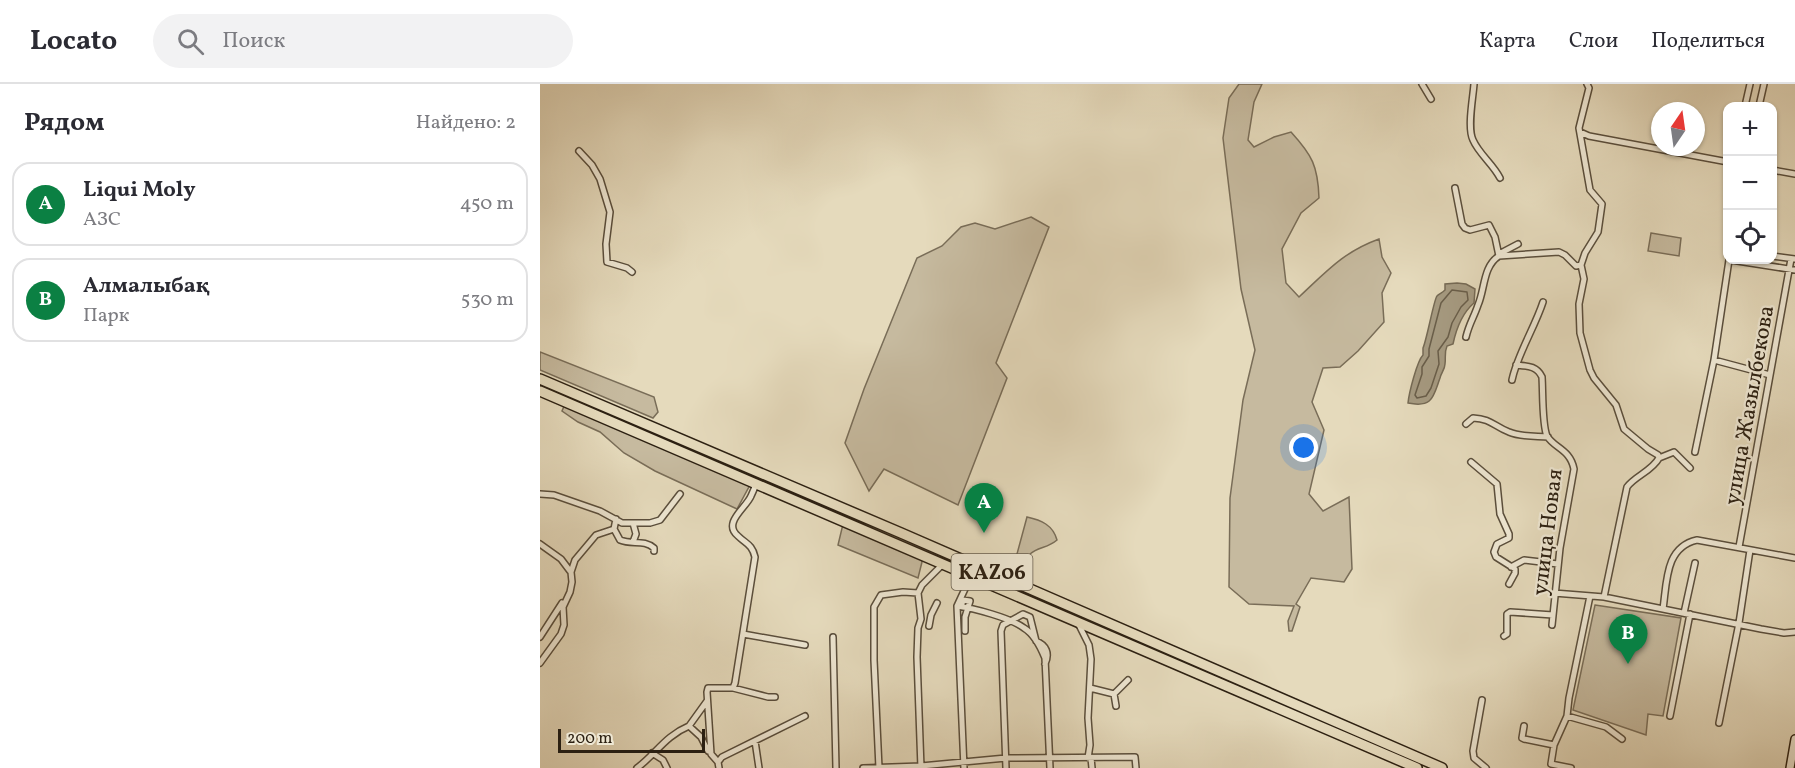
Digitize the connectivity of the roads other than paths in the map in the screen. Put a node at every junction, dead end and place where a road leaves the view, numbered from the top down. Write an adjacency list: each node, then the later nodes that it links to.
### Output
1 (1422, 84): 6 (street)
2 (1474, 84): 14 (street)
3 (1587, 84): 9 (street)
4 (1750, 84): 7 (street)
5 (1764, 84): 8 (street)
6 (1431, 99)
7 (1746, 102)
8 (1761, 102)
9 (1580, 132): 11 (street); 22 (street)
10 (579, 151): 24 (street)
11 (1723, 161)
12 (1777, 171): 13 (street)
13 (1795, 174)
14 (1500, 178)
15 (1455, 188): 17 (street)
16 (1518, 244): 17 (street)
17 (1499, 255): 22 (street); 26 (street)
18 (1777, 257): 19 (street)
19 (1793, 259): 23 (street, улица Жазылбекова)
20 (1729, 264): 27 (street)
21 (1770, 264): 23 (street)
22 (1579, 266): 36 (street)
23 (1792, 269): 29 (street, улица Жазылбекова)
24 (632, 272)
25 (1543, 303): 28 (street)
26 (1466, 337)
27 (1714, 360): 29 (street); 35 (street)
28 (1516, 365): 31 (street); 34 (street, улица Новая)
29 (1770, 375): 47 (street, улица Жазылбекова)
30 (540, 379): 122 (highway, KАZ06)
31 (1512, 380)
32 (540, 391): 39 (highway, KАZ06)
33 (1466, 424): 34 (street)
34 (1548, 437): 52 (street, улица Новая)
35 (1695, 452)
36 (1659, 458): 38 (street); 61 (street)
37 (1471, 462): 54 (street)
38 (1690, 468)
39 (756, 483): 53 (highway, KАZ06); 78 (street)
40 (540, 494): 42 (street)
41 (680, 494): 43 (street)
42 (616, 519): 43 (street); 44 (street)
43 (633, 523): 45 (street)
44 (614, 529): 45 (street); 55 (street)
45 (633, 542): 49 (street)
46 (540, 544): 55 (street)
47 (1739, 547): 48 (street); 66 (street)
48 (1750, 550): 50 (street); 72 (street)
49 (654, 551)
50 (1795, 558)
51 (1695, 563): 67 (street)
52 (1558, 564): 54 (street); 59 (street, улица Новая)
53 (942, 565): 56 (highway, KАZ06); 58 (street)
54 (1511, 567): 57 (street)
55 (571, 572): 62 (street)
56 (970, 576): 64 (street); 71 (highway, KАZ06)
57 (1509, 584)
58 (918, 593): 75 (street); 116 (street)
59 (1554, 593): 60 (street); 69 (street, улица Новая)
60 (1590, 596): 61 (street); 94 (street)
61 (1604, 597): 66 (street)
62 (566, 599): 80 (street); 84 (street)
63 (937, 603): 68 (street)
64 (959, 606): 65 (street); 109 (street)
65 (969, 608): 70 (street); 76 (street)
66 (1663, 609): 67 (street)
67 (1687, 614): 72 (street); 95 (street)
68 (931, 615): 74 (street); 75 (street)
69 (1553, 615): 73 (street, улица Новая); 79 (street)
70 (1008, 621): 82 (street); 82 (street); 105 (street)
71 (1077, 621): 87 (street); 121 (highway, KАZ06)
72 (1739, 623): 77 (street); 96 (street)
73 (1552, 625)
74 (929, 626)
75 (918, 628): 110 (street)
76 (965, 631)
77 (1795, 632)
78 (743, 634): 83 (street); 86 (street)
79 (1504, 636)
80 (540, 637)
81 (832, 638): 114 (street)
82 (1036, 641): 106 (street)
83 (805, 645)
84 (540, 663)
85 (1128, 680): 88 (street)
86 (733, 688): 89 (street); 91 (street)
87 (1090, 688): 88 (street); 107 (street)
88 (1114, 694): 92 (street)
89 (775, 697)
90 (1482, 700): 123 (street)
91 (707, 701): 97 (street); 104 (street)
92 (1116, 706)
93 (805, 716): 101 (street)
94 (1567, 716): 99 (street); 102 (street)
95 (1670, 716)
96 (1719, 723)
97 (689, 726): 103 (street); 104 (street)
98 (1524, 726): 102 (street)
99 (1622, 739)
100 (1795, 739): 125 (main road)
101 (755, 741): 108 (street); 113 (street)
102 (1554, 745): 124 (street)
103 (652, 753): 111 (street); 112 (street)
104 (711, 754): 108 (street)
105 (1006, 758): 106 (street); 109 (street); 117 (street)
106 (1050, 758): 107 (street); 118 (street)
107 (1090, 758): 119 (street); 120 (street)
108 (720, 762)
109 (964, 765): 110 (street)
110 (921, 767): 116 (street)
111 (636, 768)
112 (667, 768)
113 (759, 768)
114 (836, 768)
115 (863, 768): 116 (street)
116 (879, 768)
117 (1006, 768)
118 (1050, 768)
119 (1092, 768)
120 (1136, 768)
121 (1417, 768)
122 (1442, 768)
123 (1486, 768)
124 (1571, 768)
125 (1790, 768)

